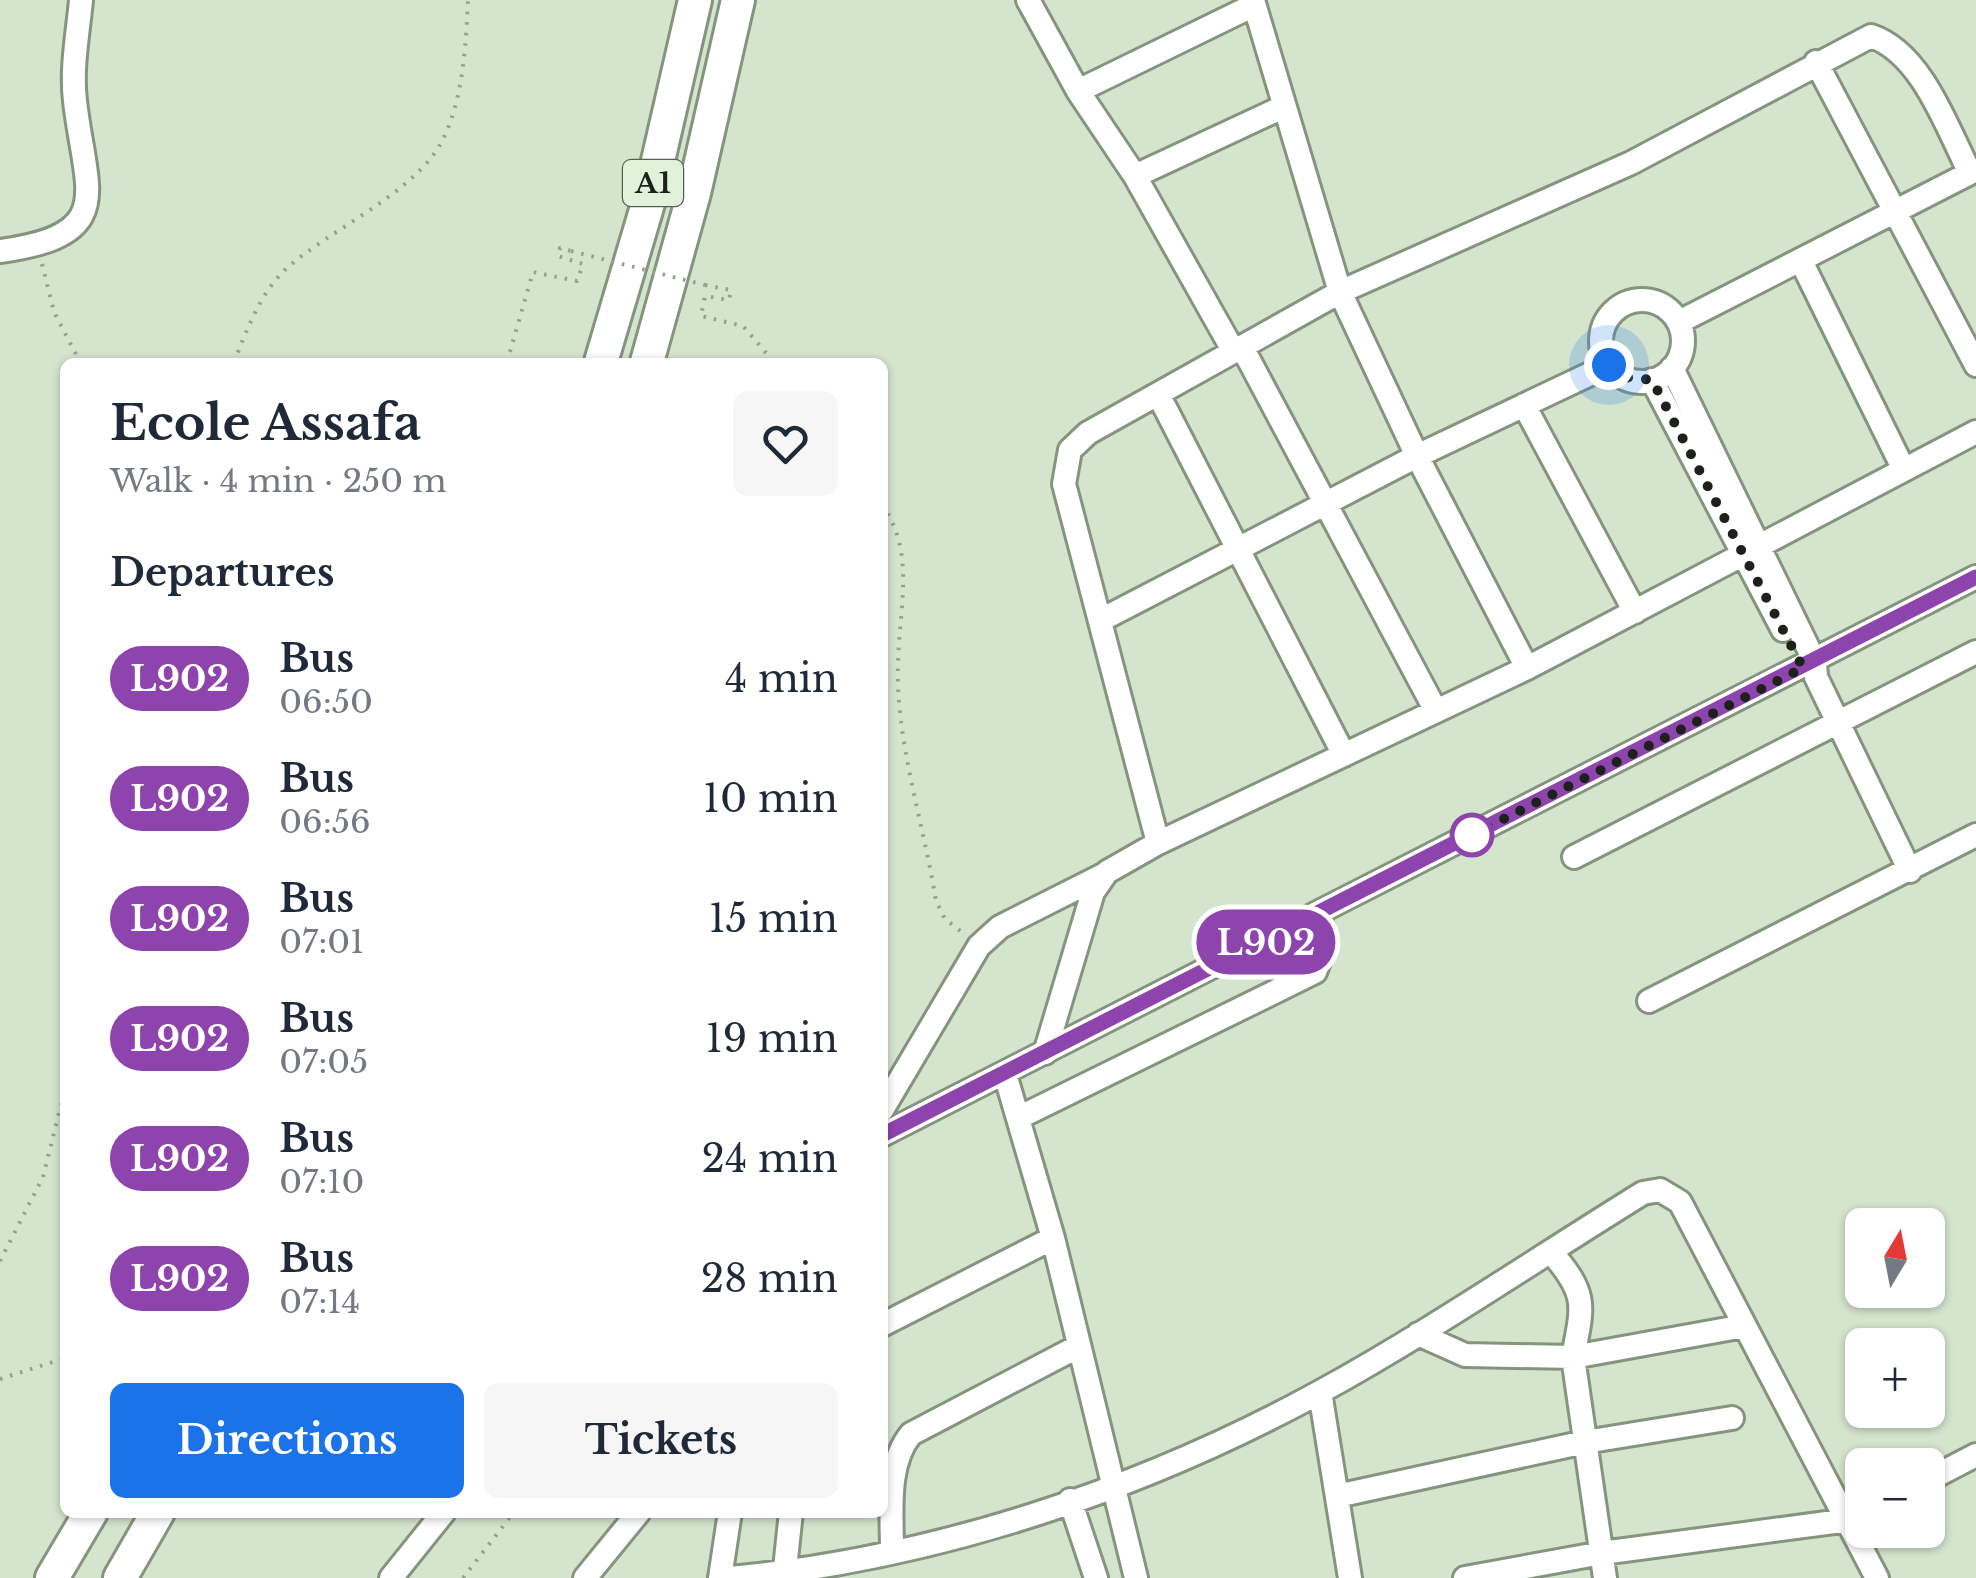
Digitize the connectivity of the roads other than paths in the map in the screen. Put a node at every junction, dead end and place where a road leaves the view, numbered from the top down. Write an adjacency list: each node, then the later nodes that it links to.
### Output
1 (82, 0): 12 (street)
2 (695, 0): 17 (highway, A1)
3 (738, 0): 18 (highway, A1)
4 (1035, 2): 7 (street)
5 (1254, 2): 7 (street); 8 (street)
6 (1816, 62): 9 (street); 11 (street); 14 (street)
7 (1078, 91): 10 (street)
8 (1283, 107): 10 (street); 14 (street)
9 (1973, 172): 11 (street)
10 (1135, 176): 16 (street)
11 (1896, 215): 13 (street); 20 (street)
12 (0, 251)
13 (1802, 263): 15 (street); 26 (street)
14 (1340, 292): 16 (street); 25 (street)
15 (1678, 322): 19 (street); 21 (street)
16 (1238, 349): 22 (street); 27 (street)
17 (602, 358)
18 (649, 358)
19 (1609, 365): 21 (street); 23 (street)
20 (1976, 365)
21 (1662, 374): 29 (street)
22 (1158, 394): 28 (street); 32 (street)
23 (1524, 405): 25 (street); 31 (street)
24 (1976, 432): 26 (street)
25 (1418, 456): 27 (street); 34 (street)
26 (1904, 470): 29 (street)
27 (1328, 502): 28 (street); 36 (street)
28 (1235, 550): 32 (street); 38 (street)
29 (1751, 551): 31 (street); 35 (street)
30 (1976, 577): 35 (street)
31 (1635, 612): 34 (street)
32 (1101, 620): 40 (street)
33 (1976, 652): 37 (street)
34 (1527, 668): 36 (street)
35 (1811, 669): 37 (street); 44 (street)
36 (1436, 711): 38 (street)
37 (1838, 724): 41 (street); 42 (street)
38 (1344, 755): 40 (street)
39 (1976, 834): 42 (street)
40 (1158, 843): 43 (street)
41 (1574, 857)
42 (1910, 871): 45 (street)
43 (1107, 872): 46 (street); 48 (street)
44 (1319, 916): 46 (street); 49 (street)
45 (1650, 1001)
46 (1045, 1053): 47 (street)
47 (1005, 1074): 49 (street); 50 (street)
48 (888, 1100)
49 (1018, 1118): 51 (street)
50 (888, 1131)
51 (1054, 1238): 53 (street); 56 (street)
52 (1552, 1253): 54 (street); 55 (street); 57 (street)
53 (888, 1322)
54 (1744, 1326): 57 (street); 65 (street)
55 (1418, 1334): 57 (street); 58 (street)
56 (1079, 1346): 63 (street); 67 (street)
57 (1573, 1357): 60 (street)
58 (1320, 1392): 63 (street); 64 (street)
59 (1732, 1418): 60 (street)
60 (1585, 1442): 64 (street); 77 (street)
61 (1976, 1455): 62 (street)
62 (1945, 1471)
63 (1113, 1487): 66 (street); 87 (street)
64 (1336, 1496): 88 (street)
65 (1845, 1497)
66 (1070, 1500): 78 (street); 86 (street)
67 (888, 1509)
68 (87, 1518): 80 (highway)
69 (155, 1518): 81 (highway)
70 (439, 1518): 82 (street)
71 (634, 1518): 83 (street)
72 (729, 1518): 84 (street)
73 (790, 1518): 79 (street)
74 (886, 1518): 78 (street)
75 (1845, 1518): 77 (street)
76 (1867, 1548): 91 (street)
77 (1602, 1554): 89 (street); 90 (street)
78 (879, 1561): 79 (street)
79 (784, 1575): 85 (street)
80 (52, 1578)
81 (120, 1578)
82 (392, 1578)
83 (585, 1578)
84 (720, 1578)
85 (730, 1578)
86 (1096, 1578)
87 (1136, 1578)
88 (1350, 1578)
89 (1465, 1578)
90 (1606, 1578)
91 (1877, 1578)

